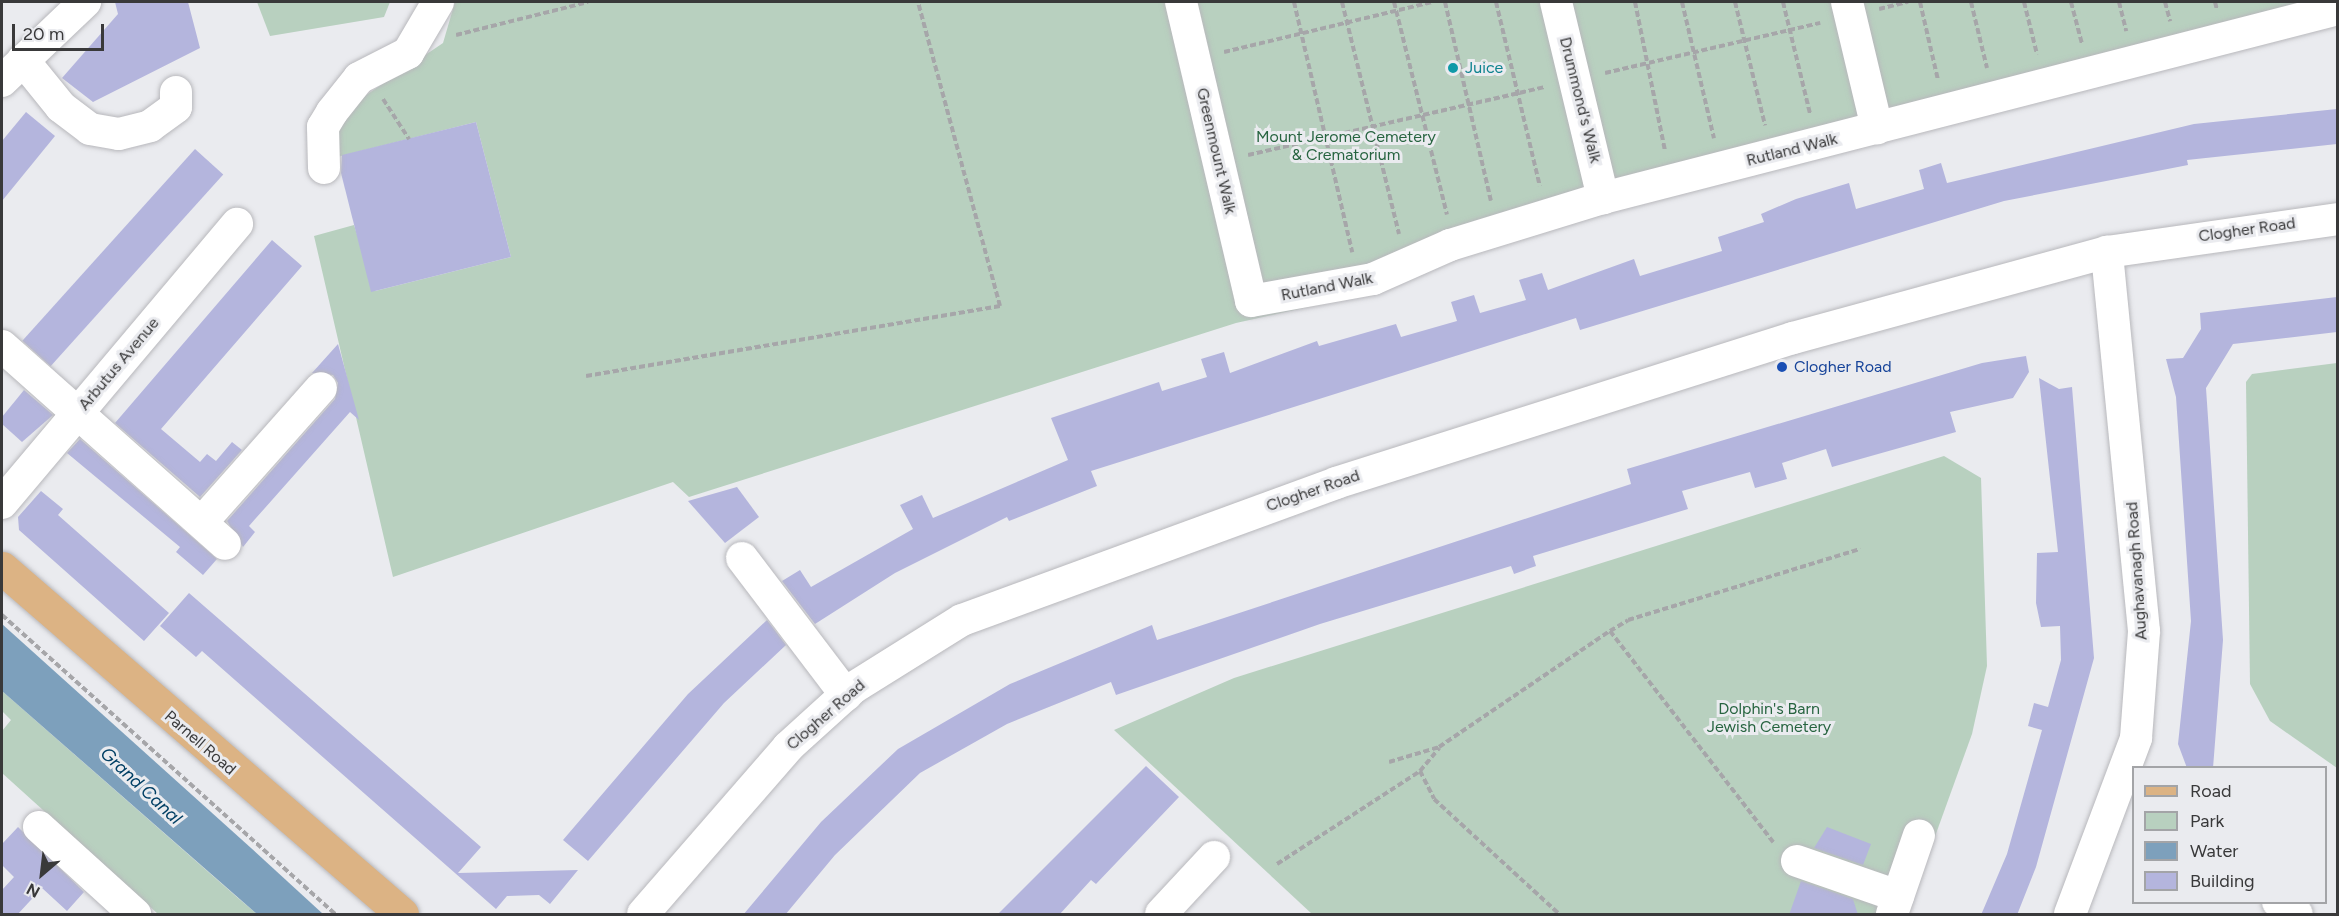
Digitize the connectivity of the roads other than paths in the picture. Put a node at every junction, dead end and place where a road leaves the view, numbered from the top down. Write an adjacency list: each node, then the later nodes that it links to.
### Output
1 (86, 2): 8 (street)
2 (438, 2): 11 (street)
3 (1181, 2): 16 (street, Greenmount Walk)
4 (1556, 2): 12 (street, Drummond's Walk)
5 (1847, 2): 10 (street)
6 (2337, 9): 7 (street, Rutland Walk)
7 (2278, 12): 10 (street, Rutland Walk)
8 (10, 73): 9 (street)
9 (176, 92)
10 (1877, 128): 12 (street, Rutland Walk)
11 (324, 168)
12 (1603, 198): 16 (street, Rutland Walk)
13 (2337, 219): 15 (street, Clogher Road)
14 (237, 224): 19 (street, Arbutus Avenue)
15 (2107, 252): 25 (street, Clogher Road); 26 (street, Aughavanagh Road)
16 (1251, 301)
17 (2, 346): 19 (street)
18 (321, 388): 21 (street)
19 (78, 412): 20 (street, Arbutus Avenue); 21 (street)
20 (2, 504)
21 (202, 522): 22 (street)
22 (225, 544)
23 (742, 558): 25 (street)
24 (2, 568): 34 (main road, Parnell Road)
25 (846, 695): 35 (street, Clogher Road)
26 (2125, 804): 37 (street, Aughavanagh Road)
27 (39, 827): 33 (street)
28 (1919, 835): 32 (street)
29 (1214, 856): 36 (street)
30 (1797, 861): 32 (street)
31 (2280, 904): 38 (street)
32 (1895, 905)
33 (135, 915)
34 (402, 915)
35 (643, 915)
36 (1161, 915)
37 (2070, 915)
38 (2296, 915)

